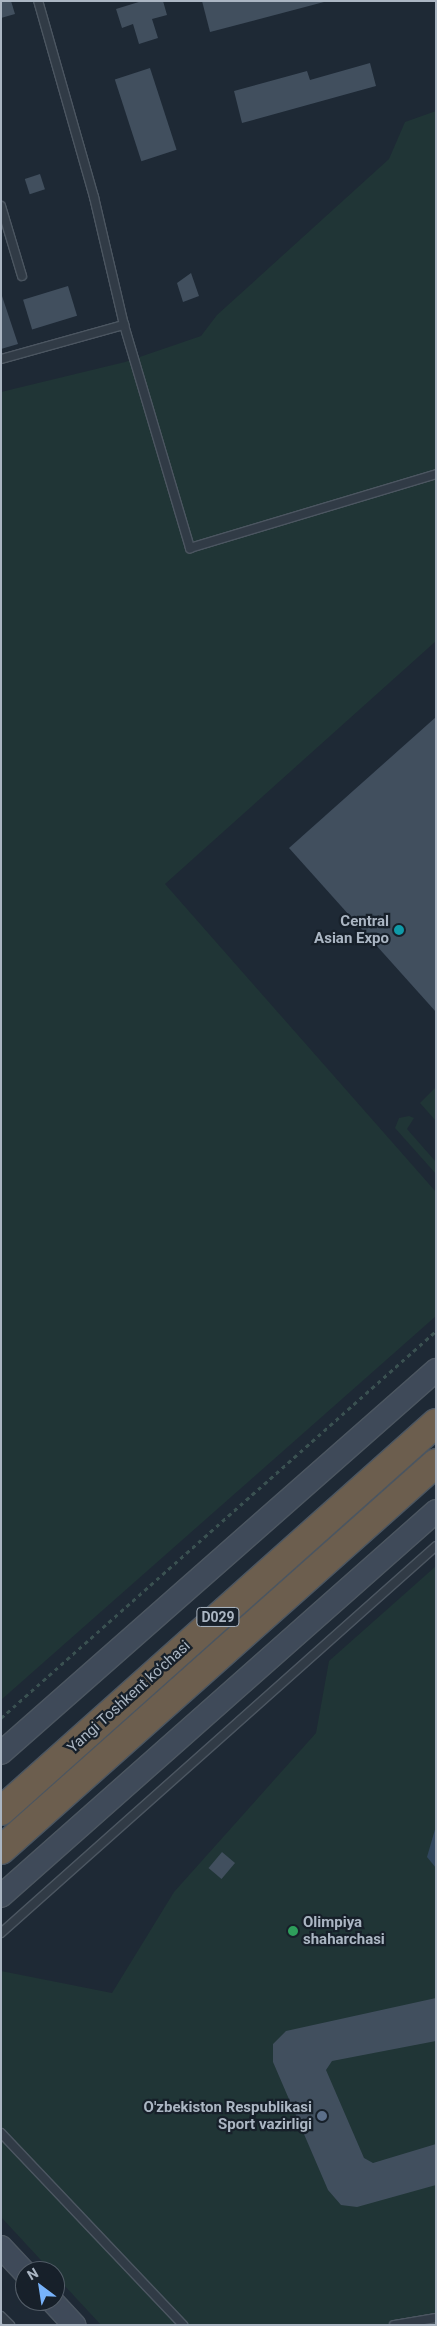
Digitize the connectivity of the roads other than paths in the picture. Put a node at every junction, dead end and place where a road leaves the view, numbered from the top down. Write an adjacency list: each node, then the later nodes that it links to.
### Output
1 (38, 1): 4 (lane)
2 (1, 206): 3 (lane)
3 (22, 276)
4 (124, 324): 5 (lane); 6 (lane)
5 (1, 359)
6 (436, 474)
7 (436, 1370): 12 (main road)
8 (436, 1423): 13 (highway, Yangi Toshkent ko‘chasi / D029)
9 (436, 1463): 14 (highway, Yangi Toshkent ko‘chasi / D029)
10 (436, 1511): 15 (main road)
11 (436, 1546): 16 (lane)
12 (1, 1752)
13 (6, 1802)
14 (1, 1850)
15 (1, 1896)
16 (1, 1933)
17 (1, 2133): 25 (lane)
18 (1, 2247): 19 (main road)
19 (15, 2262)
20 (61, 2311): 24 (main road)
21 (1, 2316): 23 (lane)
22 (436, 2318): 26 (lane)
23 (10, 2325)
24 (74, 2325)
25 (183, 2325)
26 (394, 2325)

